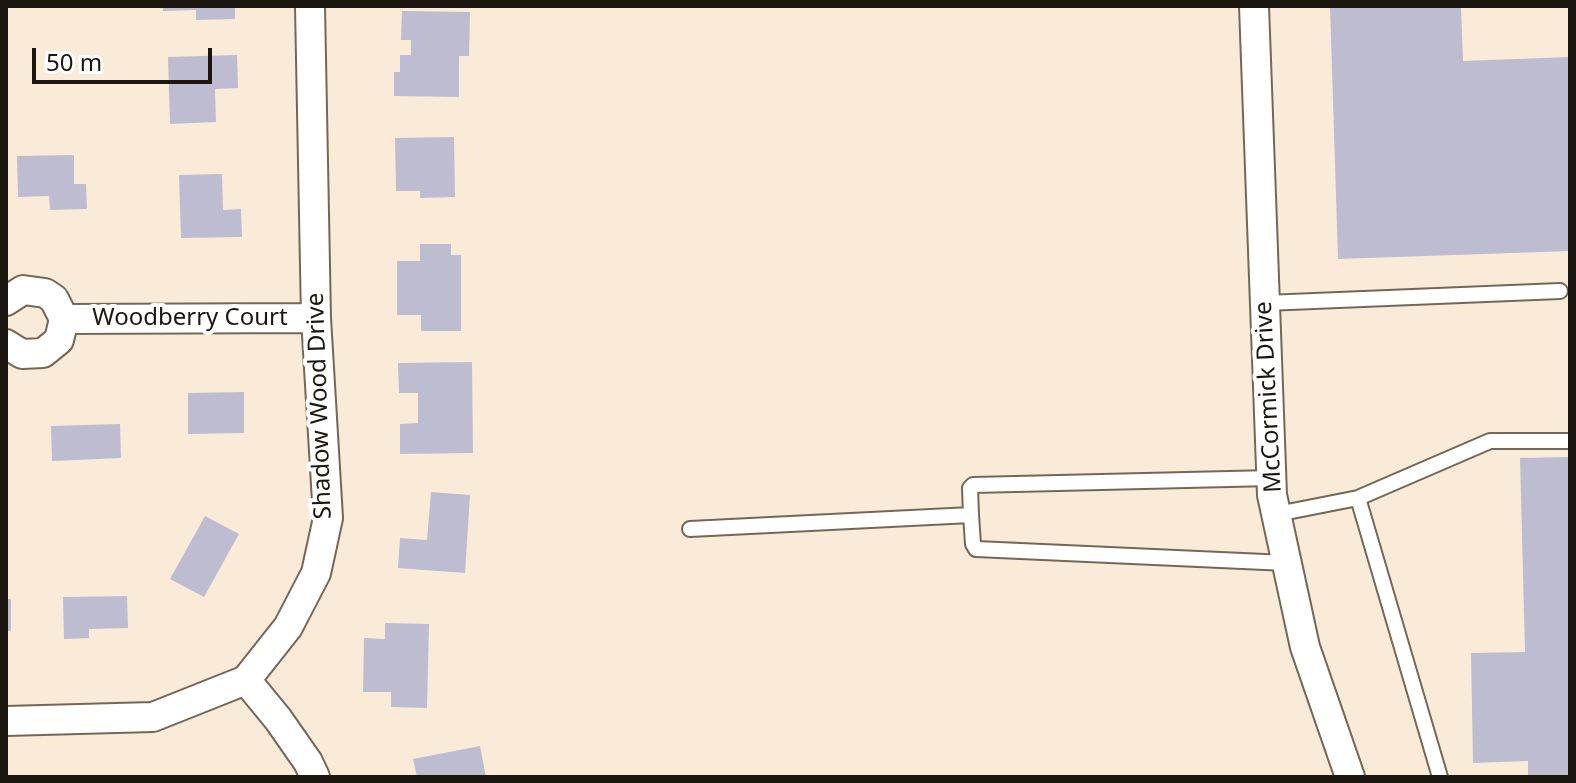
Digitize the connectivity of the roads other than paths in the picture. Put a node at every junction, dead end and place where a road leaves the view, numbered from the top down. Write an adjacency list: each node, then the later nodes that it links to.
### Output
1 (310, 6): 6 (street, Shadow Wood Drive)
2 (1254, 6): 5 (street, McCormick Drive)
3 (1560, 291): 5 (lane)
4 (6, 301): 7 (street, Woodberry Court)
5 (1265, 303): 10 (street, McCormick Drive)
6 (316, 318): 7 (street, Woodberry Court); 16 (street, Shadow Wood Drive)
7 (64, 319): 8 (street, Woodberry Court)
8 (6, 344)
9 (1570, 441): 11 (lane)
10 (1272, 478): 12 (street, McCormick Drive); 13 (lane)
11 (1358, 498): 12 (lane); 20 (lane)
12 (1277, 514): 15 (street, McCormick Drive)
13 (971, 515): 14 (lane); 15 (lane)
14 (690, 529)
15 (1287, 563): 19 (street, McCormick Drive)
16 (246, 680): 17 (street, Shadow Wood Drive); 18 (street)
17 (6, 721)
18 (315, 777)
19 (1350, 777)
20 (1440, 777)

